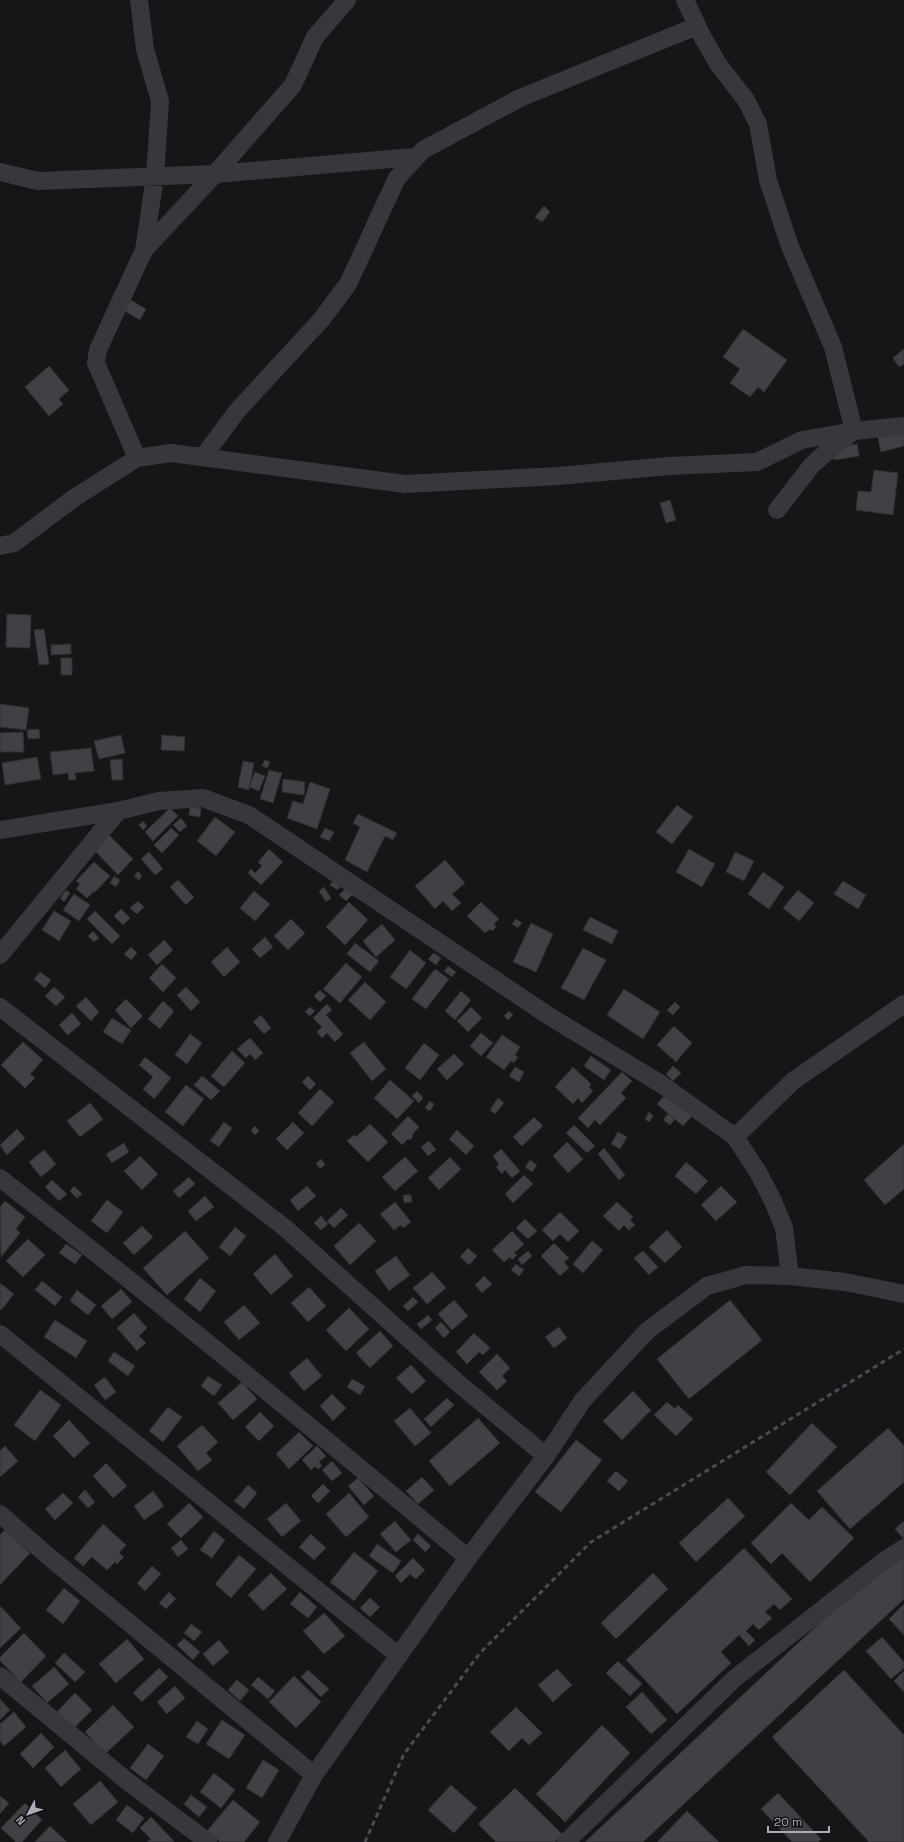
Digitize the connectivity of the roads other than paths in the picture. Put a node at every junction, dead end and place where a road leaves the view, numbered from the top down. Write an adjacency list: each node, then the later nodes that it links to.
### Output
1 (139, 0): 8 (street)
2 (347, 0): 7 (street)
3 (685, 0): 4 (street)
4 (697, 26): 5 (street); 11 (street)
5 (414, 157): 7 (street); 12 (street)
6 (0, 172): 8 (street)
7 (215, 174): 8 (street); 9 (street)
8 (155, 177): 9 (street)
9 (144, 250): 13 (street)
10 (904, 426): 11 (street)
11 (854, 431): 12 (street); 14 (street)
12 (203, 457): 13 (street)
13 (137, 458): 15 (street)
14 (777, 510)
15 (0, 546)
16 (118, 811): 17 (street); 18 (street); 21 (street)
17 (0, 830)
18 (0, 955)
19 (904, 1004): 21 (street)
20 (0, 1007): 26 (street)
21 (736, 1137): 23 (street)
22 (0, 1178): 29 (street)
23 (790, 1276): 24 (street); 26 (street)
24 (904, 1294)
25 (0, 1334): 30 (street)
26 (546, 1456): 29 (street)
27 (0, 1514): 32 (street)
28 (904, 1548): 35 (street)
29 (468, 1558): 30 (street)
30 (399, 1656): 32 (street)
31 (0, 1676): 33 (street)
32 (314, 1775): 34 (street)
33 (208, 1842)
34 (277, 1842)
35 (566, 1842)

